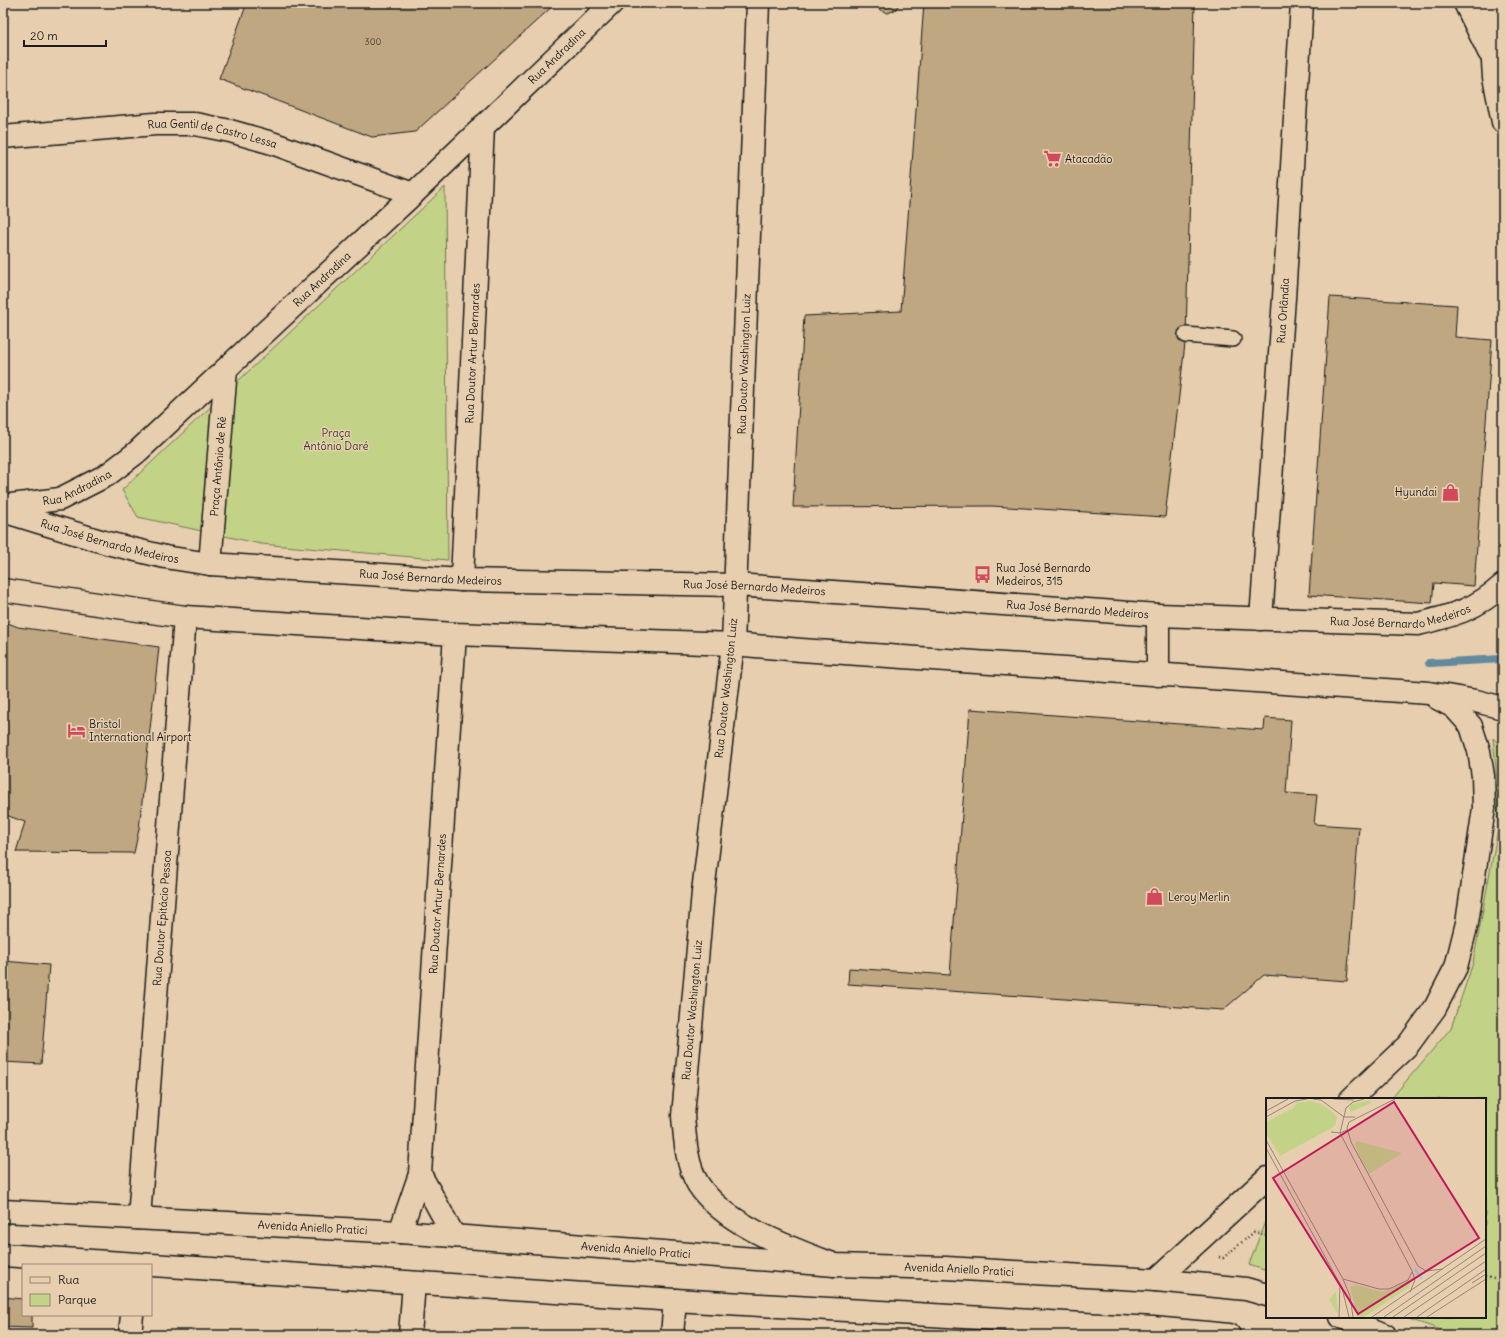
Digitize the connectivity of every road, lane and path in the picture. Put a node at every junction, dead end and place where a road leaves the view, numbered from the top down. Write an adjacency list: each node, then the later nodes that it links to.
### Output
1 (612, 3): 8 (main road, Rua Andradina)
2 (758, 3): 18 (main road, Rua Doutor Washington Luiz)
3 (1302, 3): 23 (main road, Rua Orlândia)
4 (1464, 3): 6 (main road)
5 (1490, 3): 6 (main road)
6 (1493, 61): 7 (main road)
7 (1503, 122)
8 (483, 126): 10 (main road, Rua Andradina); 17 (main road, Rua Doutor Artur Bernardes)
9 (3, 138): 10 (main road, Rua Gentil de Castro Lessa)
10 (413, 194): 13 (main road, Rua Andradina)
11 (1186, 335): 12 (lane)
12 (1233, 339)
13 (226, 369): 14 (main road, Rua Andradina); 16 (main road, Praça Antônio de Ré)
14 (3, 506)
15 (3, 511): 16 (main road, Rua José Bernardo Medeiros)
16 (210, 564): 17 (main road, Rua José Bernardo Medeiros)
17 (462, 580): 18 (main road, Rua José Bernardo Medeiros)
18 (736, 585): 21 (main road, Rua José Bernardo Medeiros); 25 (main road, Rua Doutor Washington Luiz)
19 (1503, 585): 23 (main road, Rua José Bernardo Medeiros)
20 (3, 590): 22 (main road)
21 (1158, 615): 23 (main road, Rua José Bernardo Medeiros); 26 (main road)
22 (185, 617): 24 (main road); 33 (main road, Rua Doutor Epitácio Pessoa)
23 (1261, 619)
24 (454, 634): 25 (main road); 30 (main road, Rua Doutor Artur Bernardes)
25 (733, 644): 26 (main road); 39 (main road, Rua Doutor Washington Luiz)
26 (1158, 675): 27 (main road)
27 (1429, 693): 28 (main road); 29 (main road)
28 (1503, 708)
29 (1352, 1098)
30 (420, 1174): 34 (main road, Rua Doutor Artur Bernardes); 35 (main road)
31 (1266, 1179): 41 (main road)
32 (3, 1211): 33 (main road, Avenida Aniello Pratici)
33 (139, 1218): 34 (main road, Avenida Aniello Pratici)
34 (400, 1232): 35 (main road, Avenida Aniello Pratici)
35 (454, 1236): 39 (main road, Avenida Aniello Pratici)
36 (3, 1255): 37 (main road)
37 (135, 1264)
38 (152, 1265): 43 (main road)
39 (835, 1265): 41 (main road, Avenida Aniello Pratici)
40 (1486, 1277): 42 (path)
41 (1156, 1280): 44 (main road, Avenida Aniello Pratici)
42 (1503, 1281)
43 (414, 1283): 45 (main road); 50 (main road)
44 (1266, 1295)
45 (675, 1300): 48 (main road); 51 (main road)
46 (132, 1316): 49 (main road)
47 (1344, 1318): 53 (main road)
48 (1164, 1332): 52 (main road)
49 (130, 1335)
50 (410, 1335)
51 (672, 1335)
52 (1229, 1335)
53 (1385, 1335)

